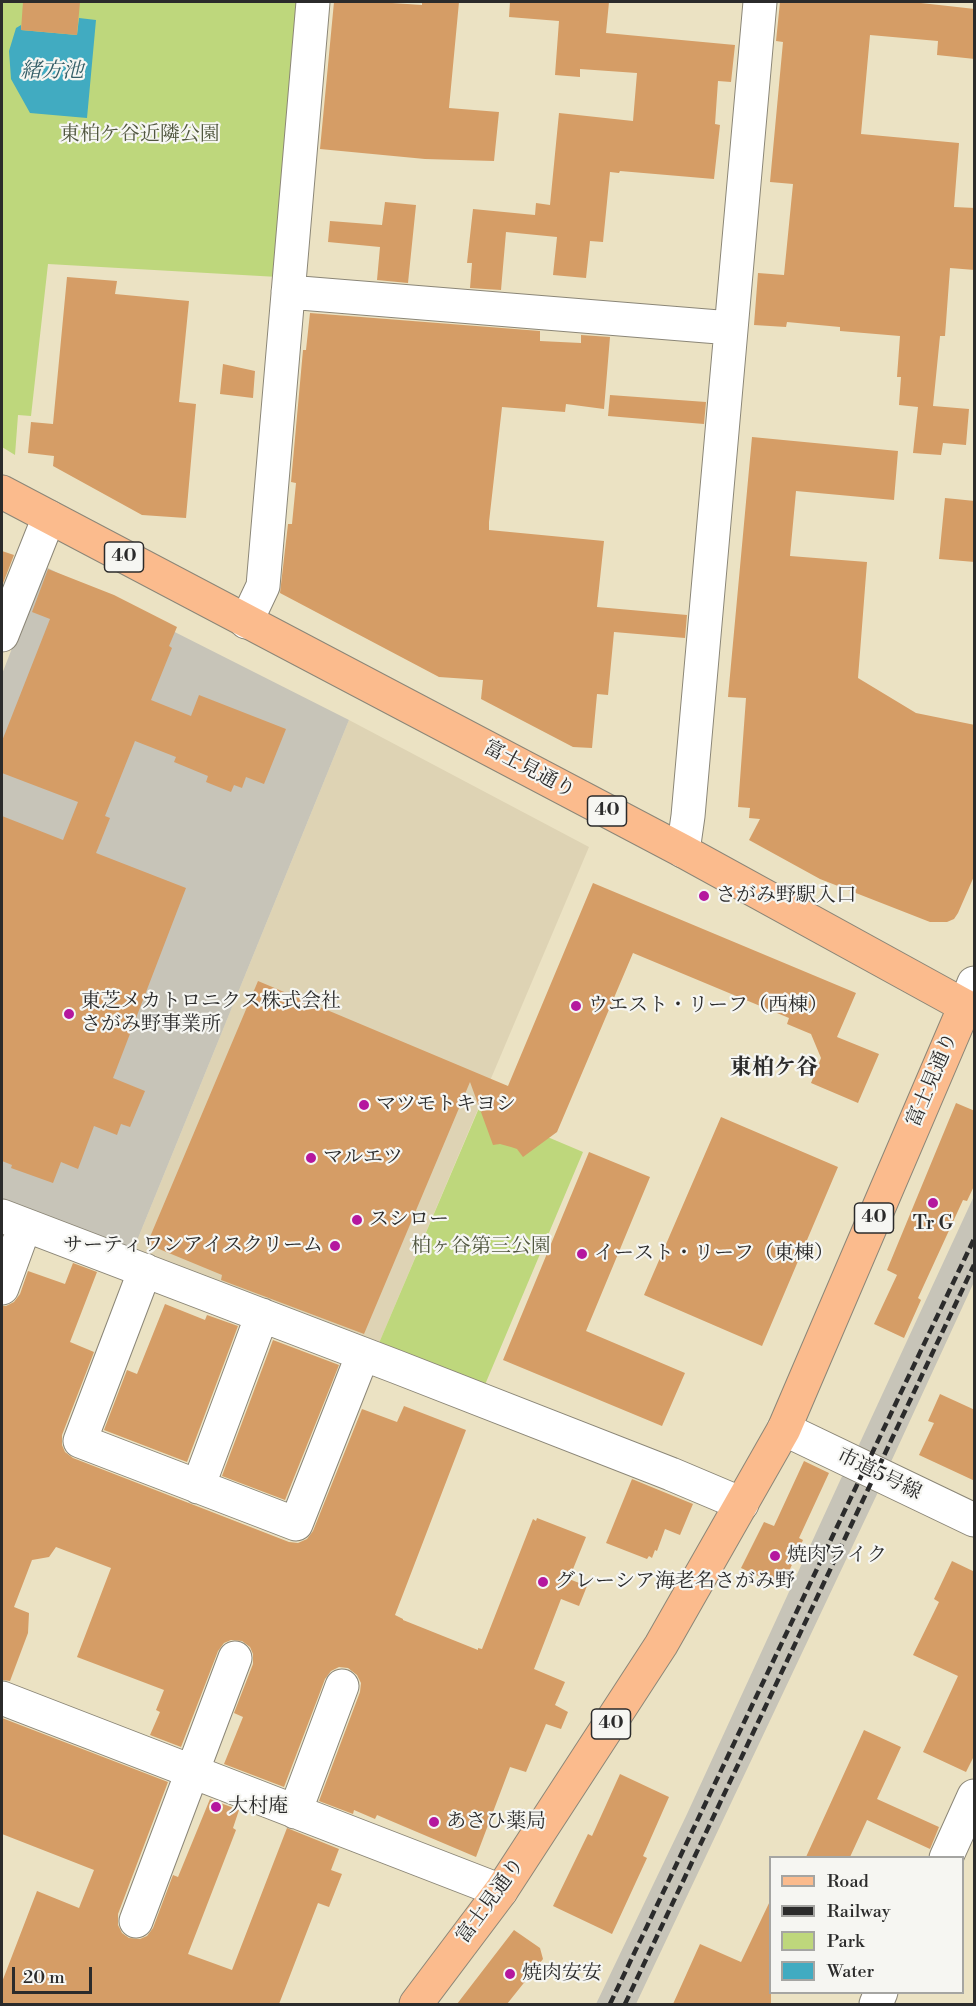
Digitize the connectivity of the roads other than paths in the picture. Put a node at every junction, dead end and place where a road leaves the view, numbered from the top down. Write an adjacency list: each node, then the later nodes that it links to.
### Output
1 (313, 2): 3 (street)
2 (760, 2): 4 (street)
3 (288, 292): 4 (street); 7 (street)
4 (731, 328): 9 (street)
5 (2, 492): 6 (main road, 富士見通り / 40)
6 (50, 517): 7 (main road, 富士見通り / 40); 8 (street)
7 (246, 622): 9 (main road, 富士見通り / 40)
8 (2, 635)
9 (683, 851): 10 (main road, 富士見通り / 40)
10 (970, 995): 16 (main road, 富士見通り / 40)
11 (14, 1220): 12 (street); 13 (street)
12 (145, 1270): 14 (street); 17 (street)
13 (2, 1288)
14 (262, 1316): 15 (street); 17 (street)
15 (363, 1354): 17 (street); 18 (street)
16 (784, 1429): 18 (main road, 富士見通り / 40); 19 (street, 市道5号線)
17 (198, 1486)
18 (742, 1504): 27 (main road, 富士見通り / 40)
19 (975, 1521)
20 (235, 1658): 23 (street)
21 (342, 1686): 25 (street)
22 (2, 1698): 23 (street)
23 (192, 1772): 25 (street); 28 (street)
24 (975, 1796): 26 (street)
25 (295, 1812): 27 (street)
26 (946, 1856)
27 (501, 1891): 29 (main road, 富士見通り / 40)
28 (136, 1920)
29 (416, 2004)

